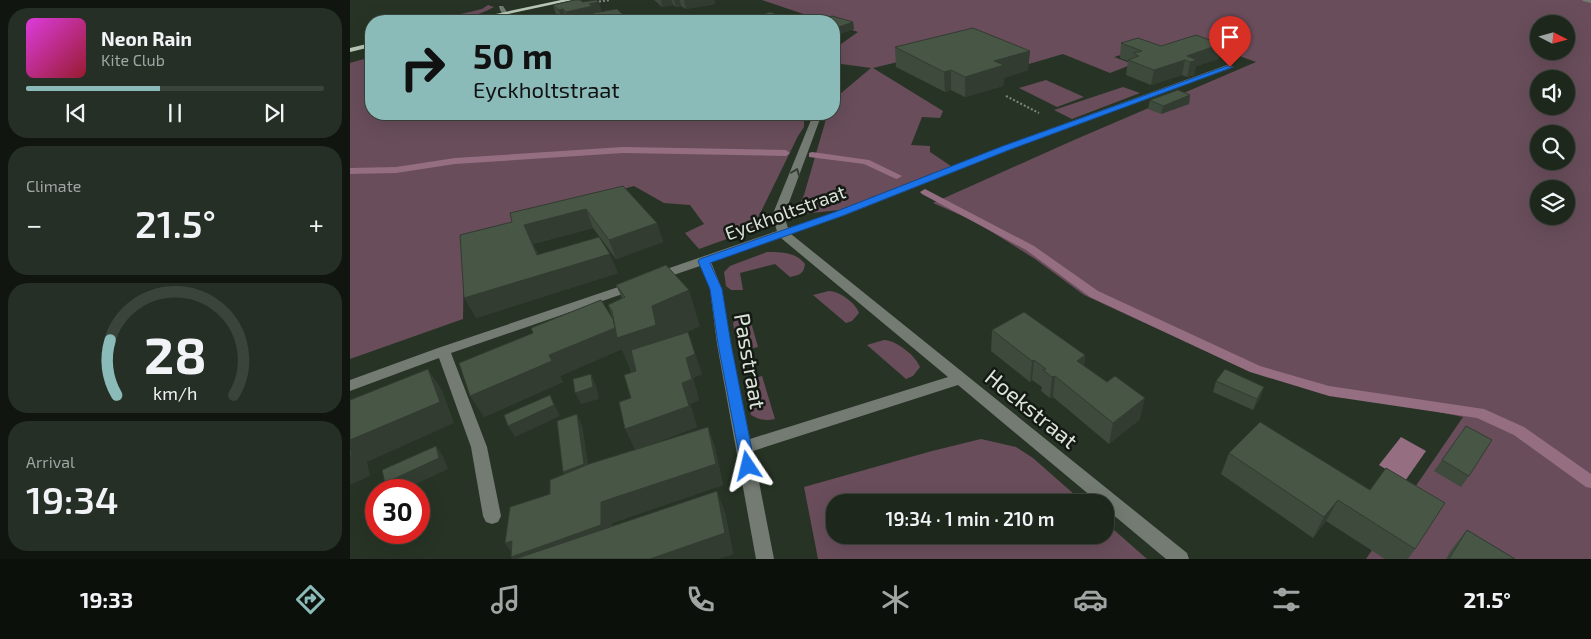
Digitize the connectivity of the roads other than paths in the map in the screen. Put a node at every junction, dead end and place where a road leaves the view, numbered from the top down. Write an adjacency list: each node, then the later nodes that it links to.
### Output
1 (570, 0): 4 (main road)
2 (1585, 0): 3 (street)
3 (1591, 1)
4 (503, 10): 5 (main road); 6 (street)
5 (486, 15)
6 (509, 15)
7 (365, 46): 8 (main road)
8 (350, 50)
9 (1230, 67): 11 (street, Eyckholtstraat)
10 (816, 120): 11 (street, one-way to 10)
11 (784, 234): 12 (street, Eyckholtstraat); 14 (street)
12 (704, 261): 13 (street, Eyckholtstraat); 16 (street, Passtraat)
13 (443, 351): 15 (street, Eyckholtstraat); 17 (street)
14 (960, 379): 16 (street, Hoekstraat); 19 (street, Hoekstraat)
15 (350, 386)
16 (744, 447): 18 (street, Passtraat)
17 (492, 516)
18 (765, 559)
19 (1180, 559)

